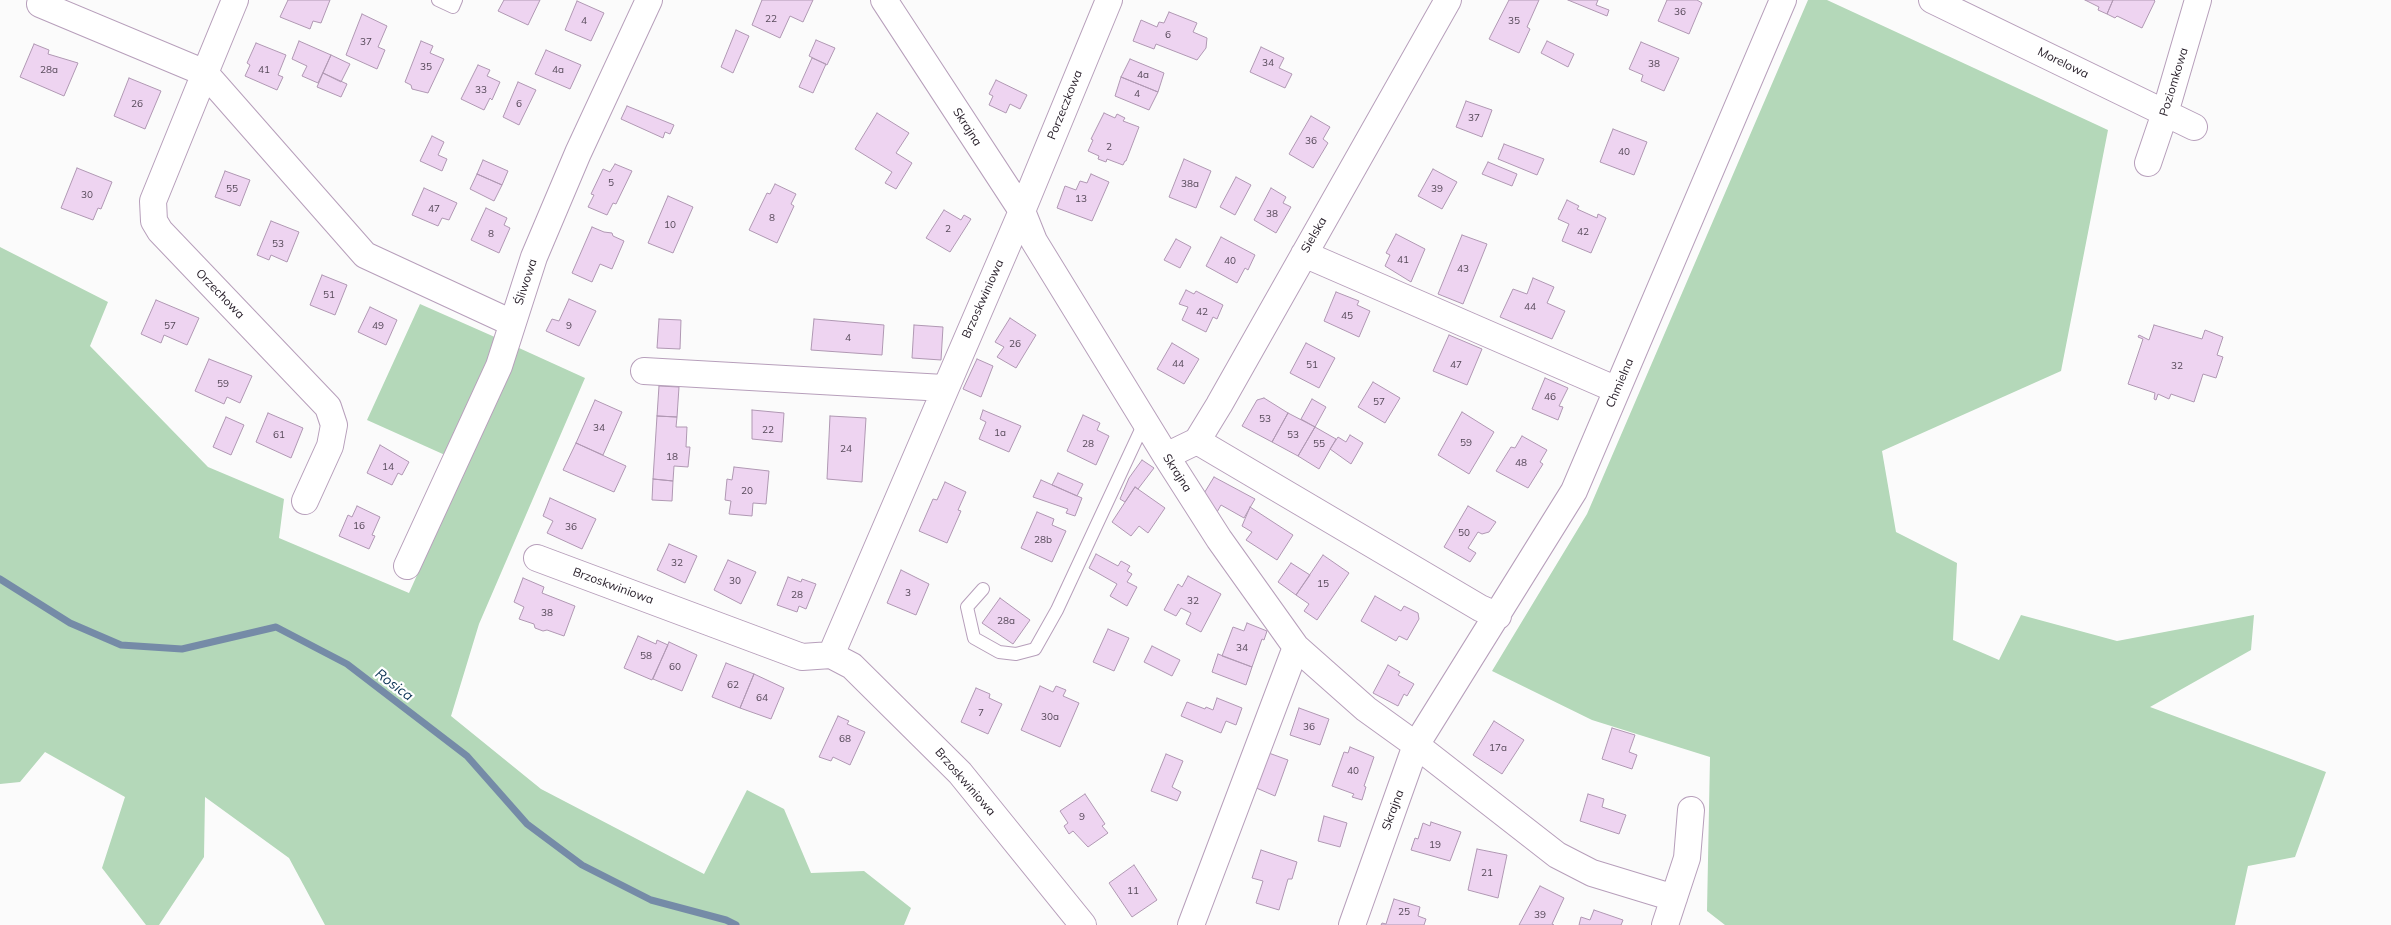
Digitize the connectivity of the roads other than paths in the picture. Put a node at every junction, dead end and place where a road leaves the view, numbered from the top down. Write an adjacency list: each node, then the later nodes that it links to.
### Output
1 (235, 0): 12 (street, Orzechowa)
2 (438, 0): 3 (lane)
3 (456, 0)
4 (649, 0): 18 (street, Śliwowa)
5 (884, 0): 16 (street, Skrajna)
6 (1109, 0): 16 (street, Porzeczkowa)
7 (1448, 0): 17 (street, Sielska)
8 (1782, 0): 21 (street, Chmielna)
9 (1932, 0): 13 (street, Morelowa)
10 (2198, 0): 13 (street, Poziomkowa)
11 (40, 4): 12 (street)
12 (205, 73): 18 (street); 25 (street, Orzechowa)
13 (2165, 113): 14 (street, Morelowa); 15 (street, Poziomkowa)
14 (2194, 127)
15 (2148, 163)
16 (1022, 211): 20 (street, Brzoskwiniowa); 22 (street, Skrajna)
17 (1304, 254): 21 (street); 23 (street, Sielska)
18 (512, 323): 27 (street, Śliwowa)
19 (644, 371): 20 (street)
20 (944, 388): 31 (street, Brzoskwiniowa)
21 (1617, 390): 29 (street, Chmielna)
22 (1145, 421): 24 (street, Skrajna); 28 (lane)
23 (1197, 441): 24 (street); 29 (street)
24 (1166, 456): 30 (street, Skrajna)
25 (306, 501)
26 (537, 558): 31 (street, Brzoskwiniowa)
27 (407, 566)
28 (983, 589)
29 (1498, 616): 32 (street, Chmielna)
30 (1296, 647): 32 (street, Skrajna); 36 (street)
31 (832, 654): 35 (street, Brzoskwiniowa)
32 (1416, 746): 34 (street); 37 (street, Skrajna)
33 (1690, 810): 34 (street)
34 (1674, 898): 38 (street)
35 (1083, 925)
36 (1191, 925)
37 (1352, 925)
38 (1665, 925)

